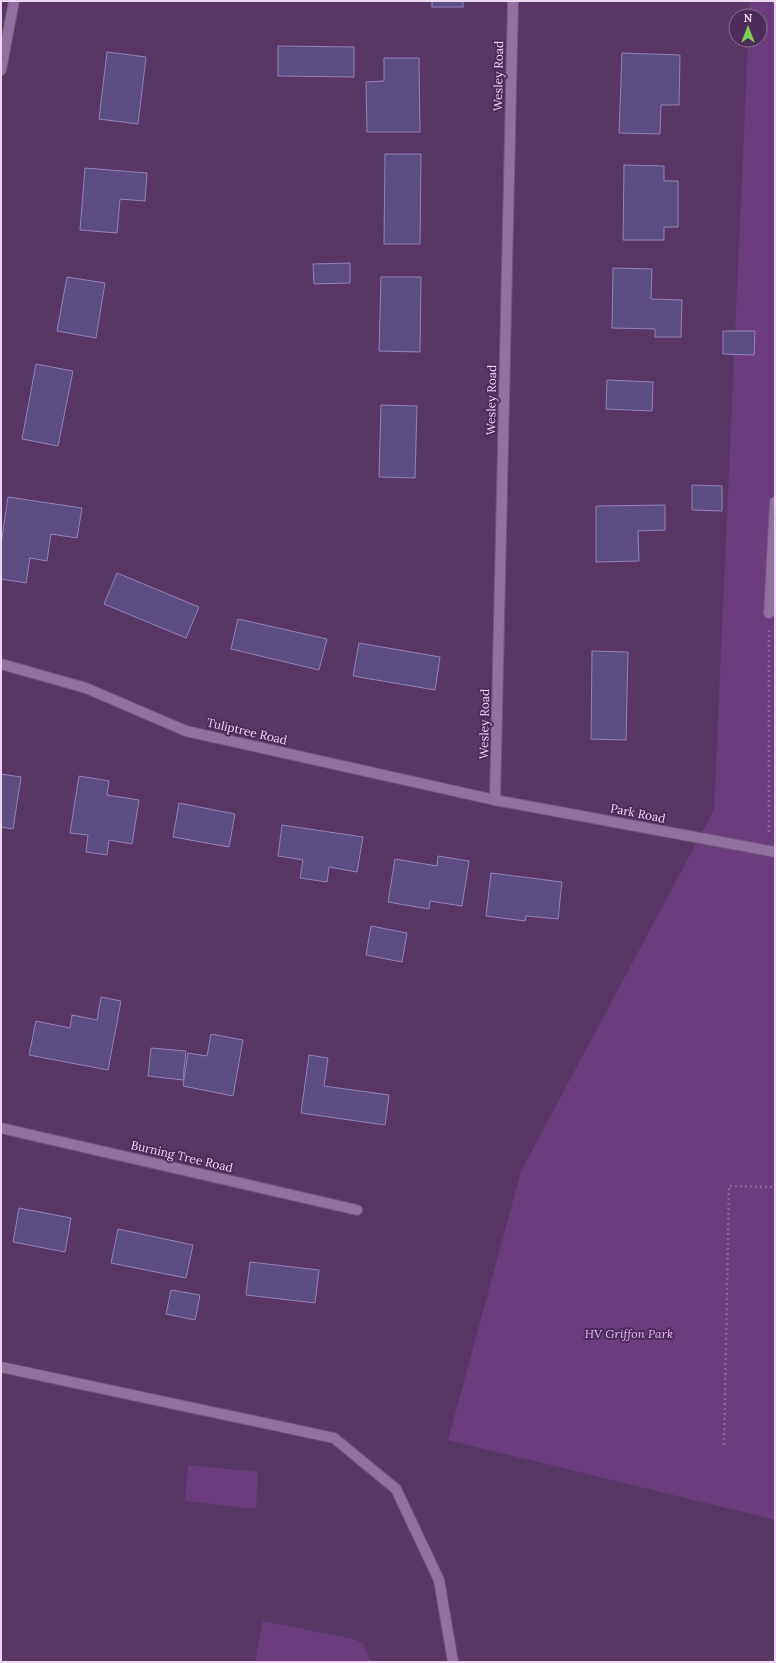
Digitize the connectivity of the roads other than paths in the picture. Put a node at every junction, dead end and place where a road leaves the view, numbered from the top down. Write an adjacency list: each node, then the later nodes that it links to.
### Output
1 (14, 1): 3 (street)
2 (513, 1): 7 (street, Wesley Road)
3 (1, 70)
4 (775, 502): 5 (street)
5 (769, 613)
6 (1, 664): 7 (street, Tuliptree Road)
7 (496, 800): 8 (street, Park Road)
8 (772, 852)
9 (1, 1128): 10 (street, Burning Tree Road)
10 (357, 1210)
11 (1, 1367): 12 (street)
12 (452, 1662)

